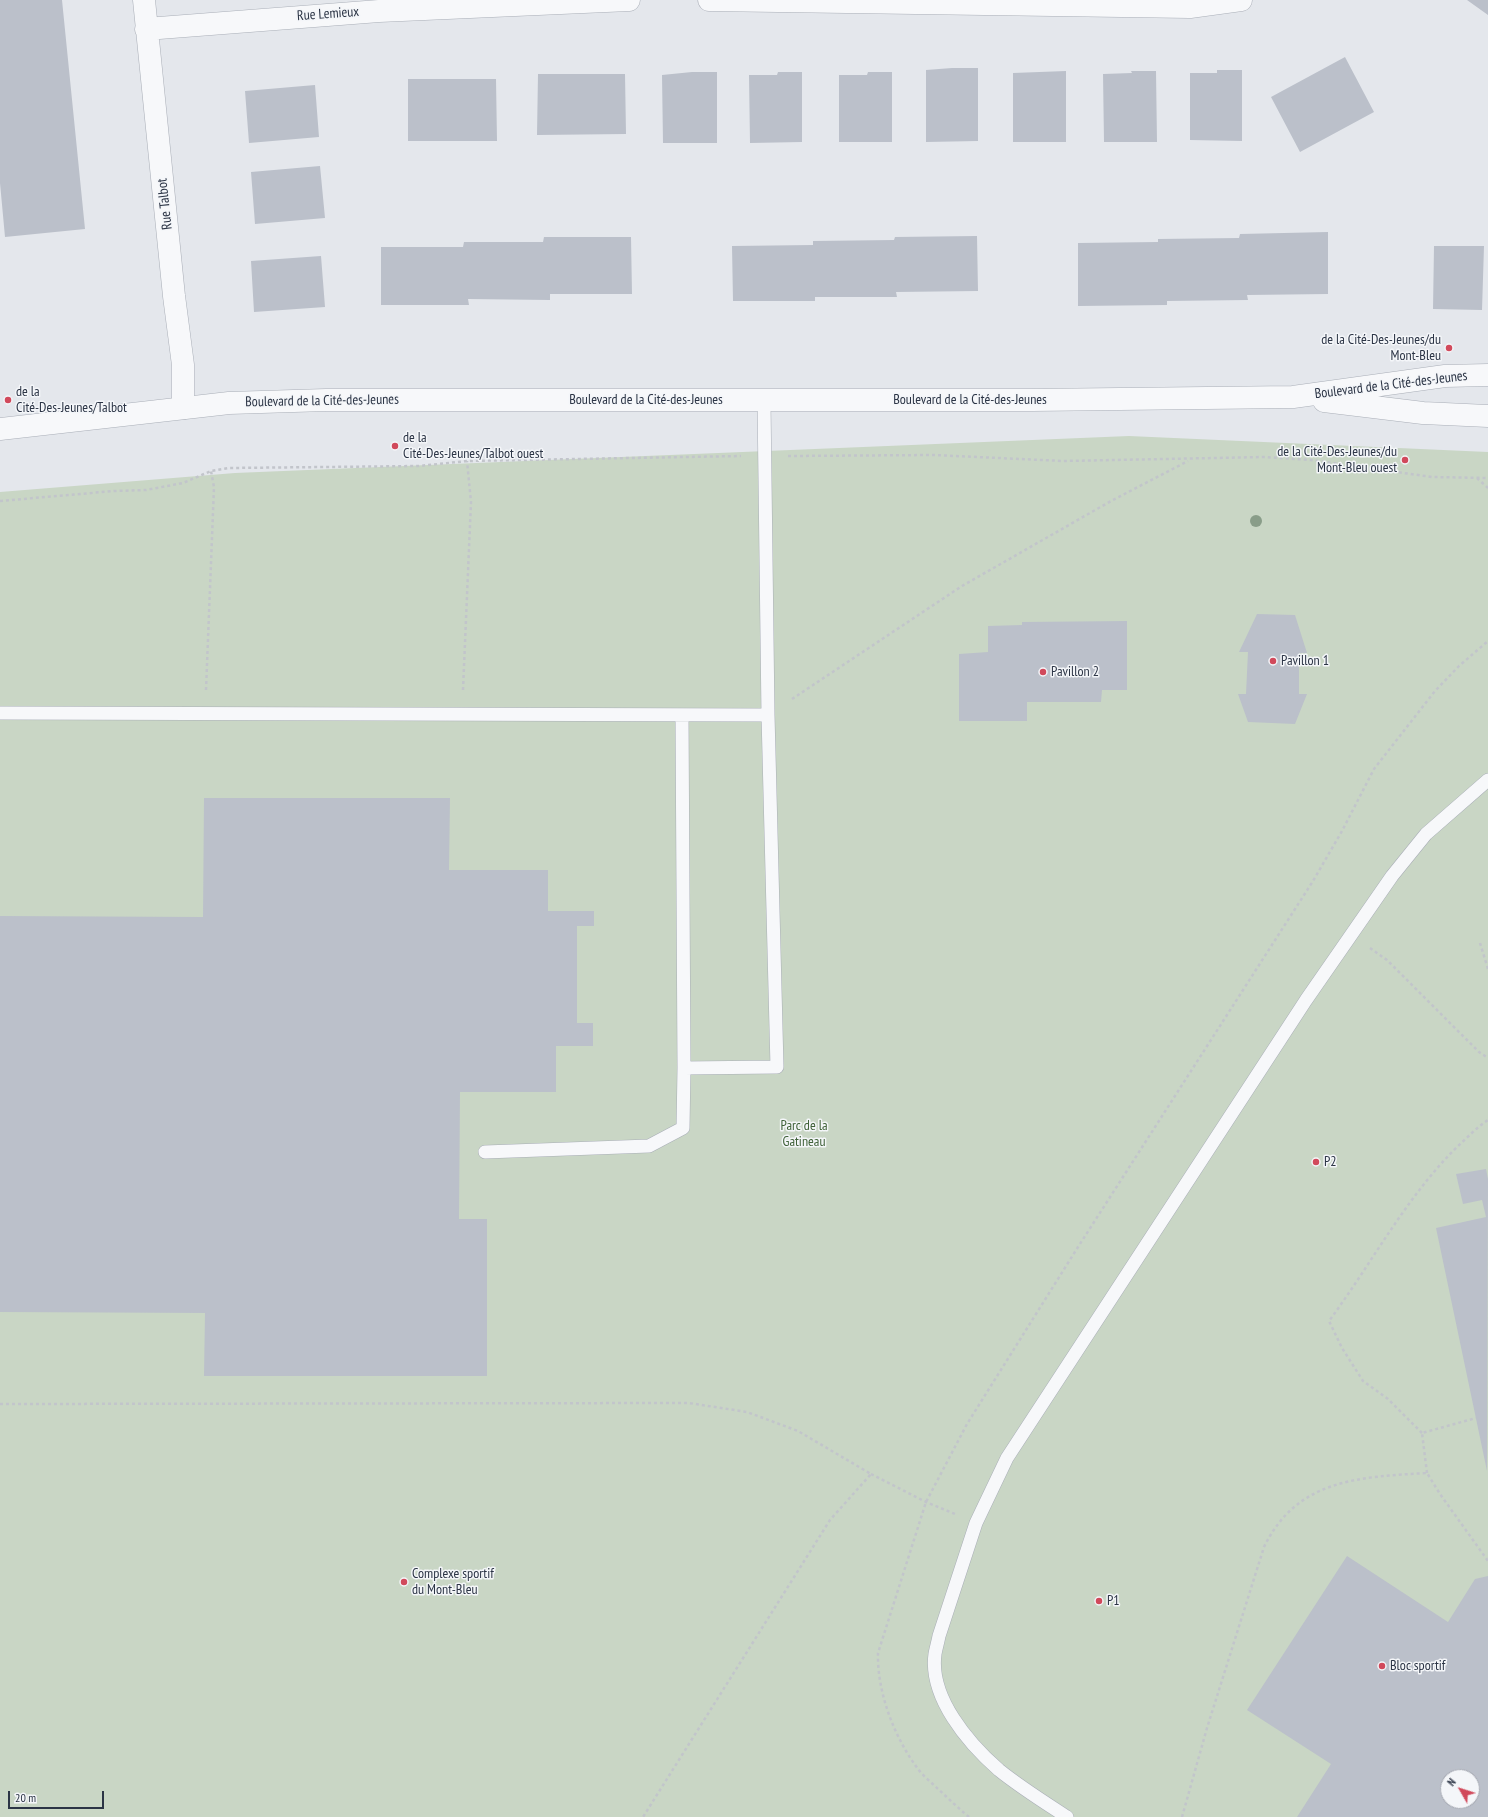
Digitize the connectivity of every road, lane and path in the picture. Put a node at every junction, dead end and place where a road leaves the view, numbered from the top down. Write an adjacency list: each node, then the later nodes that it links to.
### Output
1 (144, 0): 5 (street, Rue Talbot)
2 (629, 0): 5 (street, Rue Lemieux)
3 (709, 0): 4 (street)
4 (1241, 0)
5 (146, 29): 9 (street, Rue Talbot)
6 (1488, 375): 7 (street, Boulevard de la Cité-des-Jeunes)
7 (1293, 397): 8 (street, Boulevard de la Cité-des-Jeunes); 10 (street, Boulevard de la Cité-des-Jeunes)
8 (764, 401): 9 (street, Boulevard de la Cité-des-Jeunes); 22 (lane)
9 (183, 408): 11 (street, Boulevard de la Cité-des-Jeunes)
10 (1488, 416)
11 (0, 429)
12 (1189, 460): 22 (path)
13 (467, 461): 20 (path)
14 (211, 471): 19 (path)
15 (1477, 478): 16 (path)
16 (1488, 488)
17 (1488, 641): 36 (path)
18 (0, 714): 19 (lane)
19 (206, 714): 20 (lane)
20 (462, 715): 21 (lane)
21 (682, 715): 22 (lane); 28 (lane)
22 (768, 715): 28 (lane)
23 (1488, 780): 24 (lane)
24 (1351, 935): 27 (path); 37 (lane)
25 (1480, 943): 26 (path)
26 (1488, 969)
27 (1488, 1058)
28 (684, 1068): 30 (lane)
29 (1488, 1120): 33 (path)
30 (485, 1152)
31 (0, 1404): 35 (path)
32 (1476, 1418): 33 (path)
33 (1422, 1433): 34 (path)
34 (1427, 1473): 38 (path); 42 (path)
35 (871, 1474): 36 (path); 40 (path)
36 (926, 1502): 37 (path); 39 (path)
37 (976, 1523): 41 (lane)
38 (1488, 1561)
39 (967, 1816)
40 (643, 1817)
41 (1067, 1817)
42 (1182, 1817)

